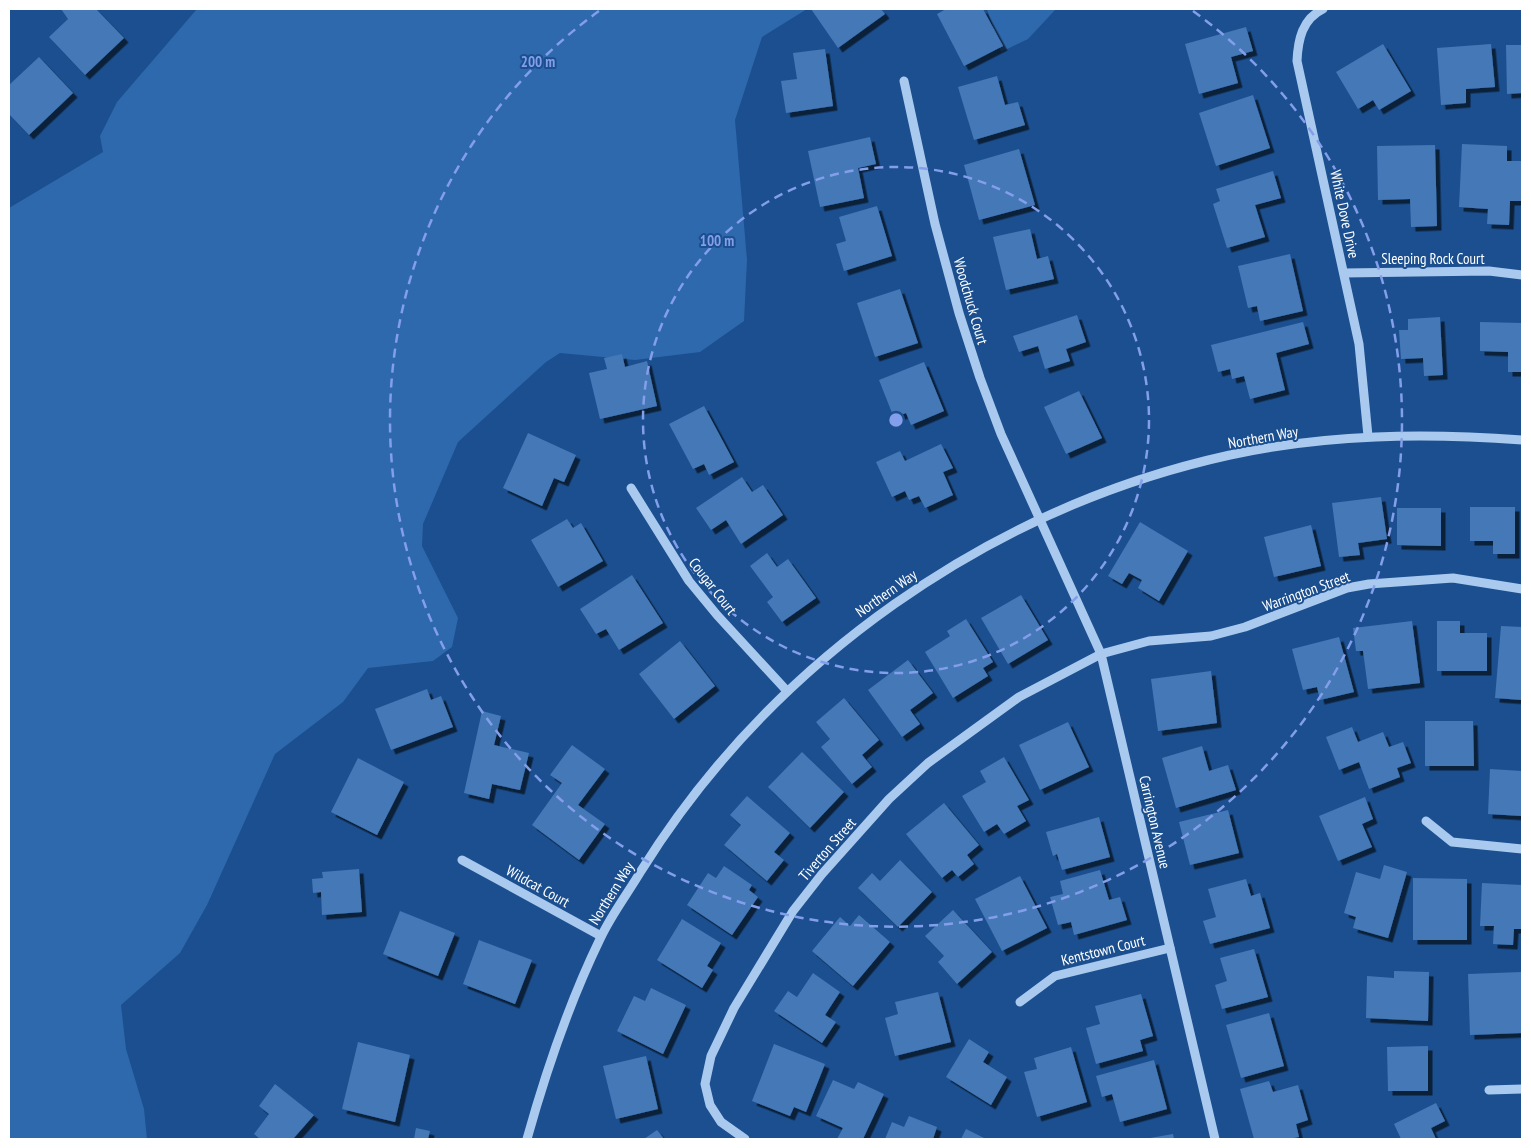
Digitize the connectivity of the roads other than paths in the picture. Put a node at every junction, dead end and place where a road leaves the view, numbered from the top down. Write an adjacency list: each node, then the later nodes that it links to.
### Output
1 (1323, 9): 3 (street, White Dove Drive)
2 (904, 81): 8 (street, Woodchuck Court)
3 (1344, 273): 4 (street, Sleeping Rock Court); 5 (street, White Dove Drive)
4 (1522, 275)
5 (1368, 436): 6 (street, Northern Way); 8 (street, Northern Way)
6 (1522, 440)
7 (631, 488): 11 (street, Cougar Court)
8 (1040, 521): 10 (street, Carrington Avenue); 11 (street, Northern Way)
9 (1522, 589): 10 (street, Warrington Street)
10 (1101, 654): 16 (street, Carrington Avenue); 21 (street, Tiverton Street)
11 (787, 692): 15 (street, Northern Way)
12 (1426, 821): 13 (street)
13 (1522, 849)
14 (462, 860): 15 (street, Wildcat Court)
15 (601, 936): 20 (street, Northern Way)
16 (1170, 948): 17 (street, Kentstown Court); 22 (street, Carrington Avenue)
17 (1020, 1002)
18 (1522, 1088): 19 (street)
19 (1489, 1090)
20 (527, 1139)
21 (745, 1139)
22 (1215, 1139)

